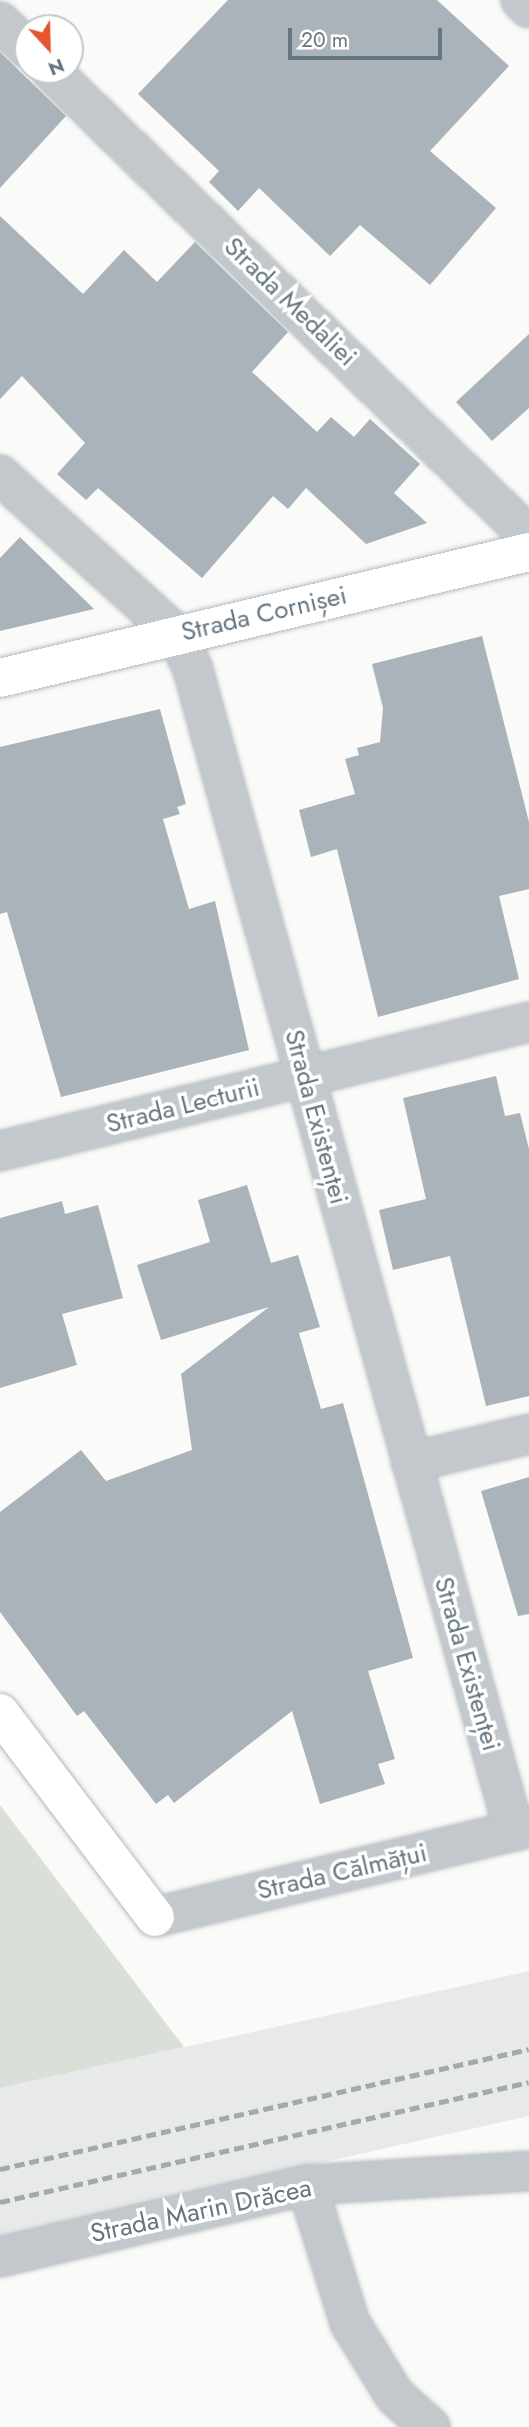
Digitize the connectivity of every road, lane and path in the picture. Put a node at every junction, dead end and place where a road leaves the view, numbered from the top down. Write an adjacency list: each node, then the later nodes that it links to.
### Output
1 (521, 0): 2 (street)
2 (529, 8)
3 (0, 22): 4 (street)
4 (14, 36)
5 (64, 84): 7 (street, Strada Medaliei)
6 (0, 475): 9 (street, Strada Existenței)
7 (529, 536)
8 (529, 552): 9 (street, Strada Cornișei)
9 (177, 635): 10 (street, Strada Cornișei); 12 (street, Strada Existenței)
10 (0, 677)
11 (529, 1022): 12 (street, Strada Lecturii)
12 (305, 1076): 13 (street, Strada Lecturii); 15 (street, Strada Existenței)
13 (0, 1151)
14 (529, 1434): 15 (street)
15 (411, 1462): 17 (street, Strada Existenței)
16 (0, 1713): 17 (street, Strada Călmățui)
17 (521, 1829)
18 (529, 2171): 19 (street, Strada Marin Drăcea)
19 (307, 2185): 20 (street, Strada Marin Drăcea); 21 (street)
20 (0, 2256)
21 (430, 2427)

